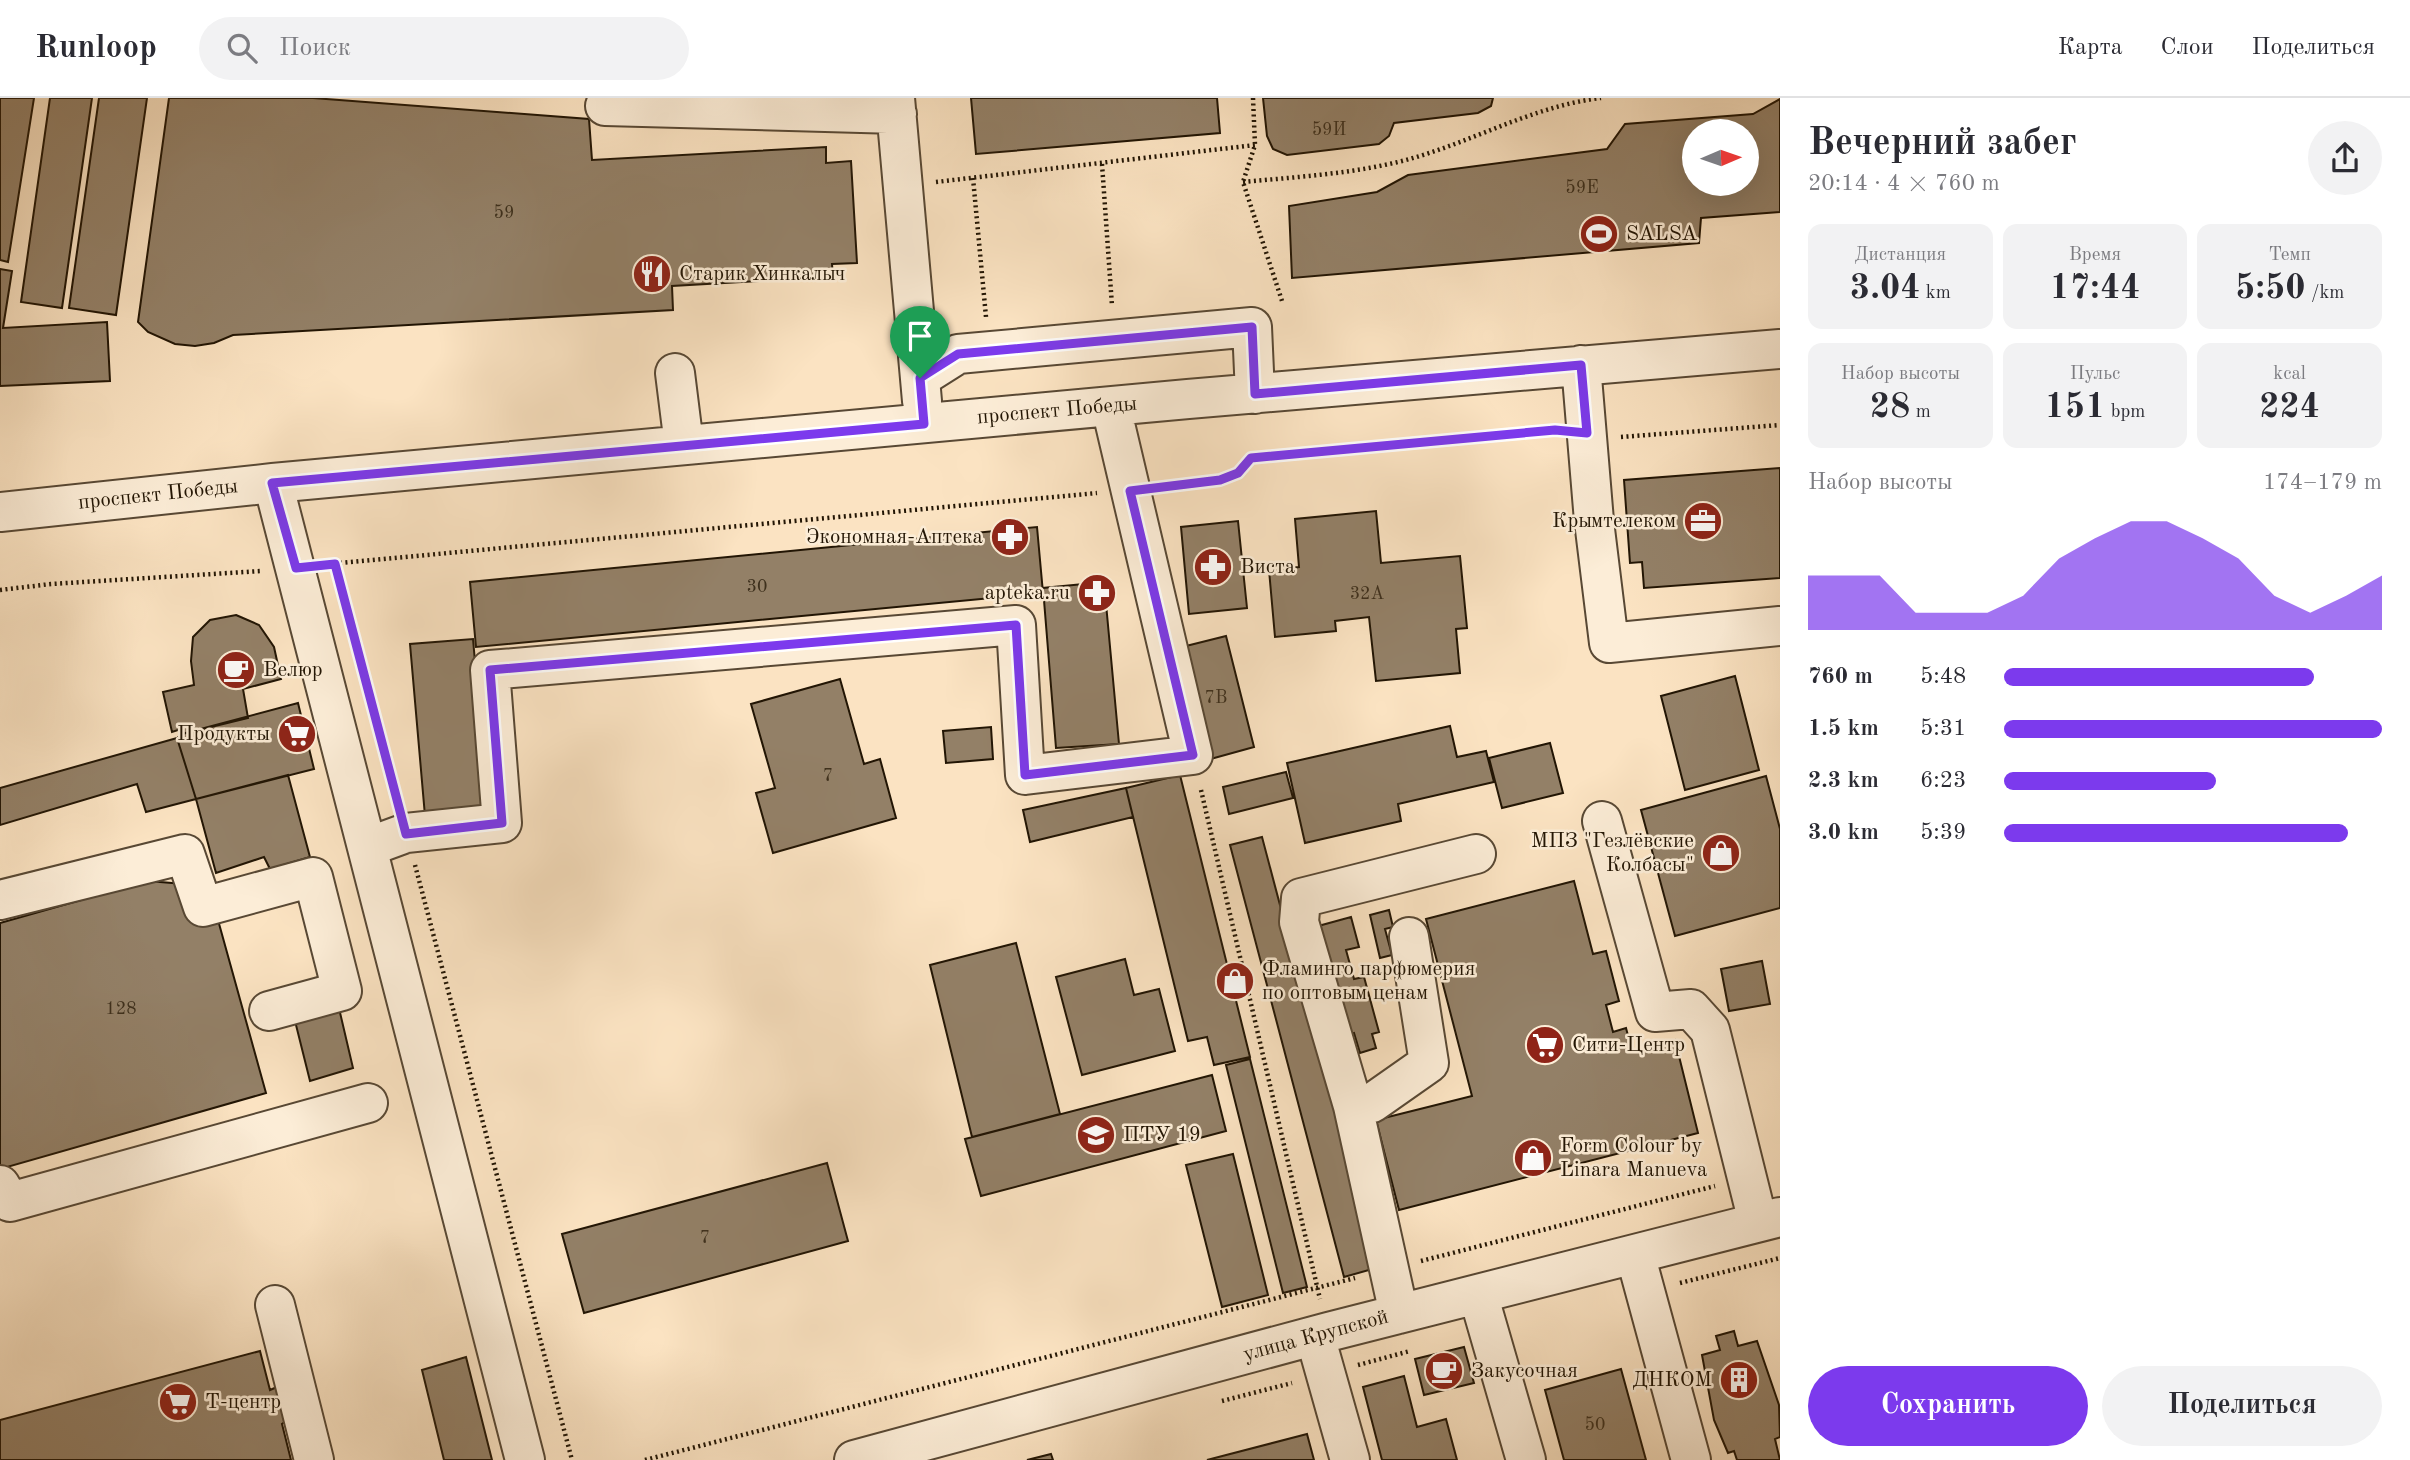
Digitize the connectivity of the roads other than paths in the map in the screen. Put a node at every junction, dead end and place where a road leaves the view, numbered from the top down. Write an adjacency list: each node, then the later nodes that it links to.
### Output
1 (605, 106): 2 (street)
2 (896, 106): 6 (street)
3 (1780, 349): 4 (street, проспект Победы)
4 (1581, 365): 7 (street, проспект Победы); 13 (street)
5 (675, 373): 10 (street)
6 (920, 378): 7 (street); 9 (street)
7 (1255, 394): 8 (street, проспект Победы)
8 (1111, 407): 9 (street, проспект Победы); 15 (street)
9 (924, 424): 10 (street, проспект Победы)
10 (684, 445): 11 (street, проспект Победы)
11 (272, 483): 12 (street, проспект Победы); 15 (street)
12 (0, 512)
13 (1780, 626)
14 (1602, 821): 23 (street)
15 (368, 847): 31 (street)
16 (1476, 854): 21 (street)
17 (0, 900): 19 (street)
18 (1409, 937): 21 (street)
19 (270, 1011)
20 (368, 1103): 22 (street)
21 (1353, 1107): 27 (street)
22 (0, 1185)
23 (1769, 1219): 24 (street, улица Крупской)
24 (1636, 1254): 25 (street, улица Крупской); 35 (street)
25 (1478, 1294): 27 (street, улица Крупской); 34 (street)
26 (275, 1306): 30 (street)
27 (1399, 1314): 28 (street, улица Крупской)
28 (1322, 1334): 29 (street, улица Крупской); 33 (street)
29 (940, 1448): 32 (street, улица Крупской)
30 (314, 1460)
31 (525, 1460)
32 (854, 1460)
33 (1349, 1460)
34 (1526, 1460)
35 (1691, 1460)

